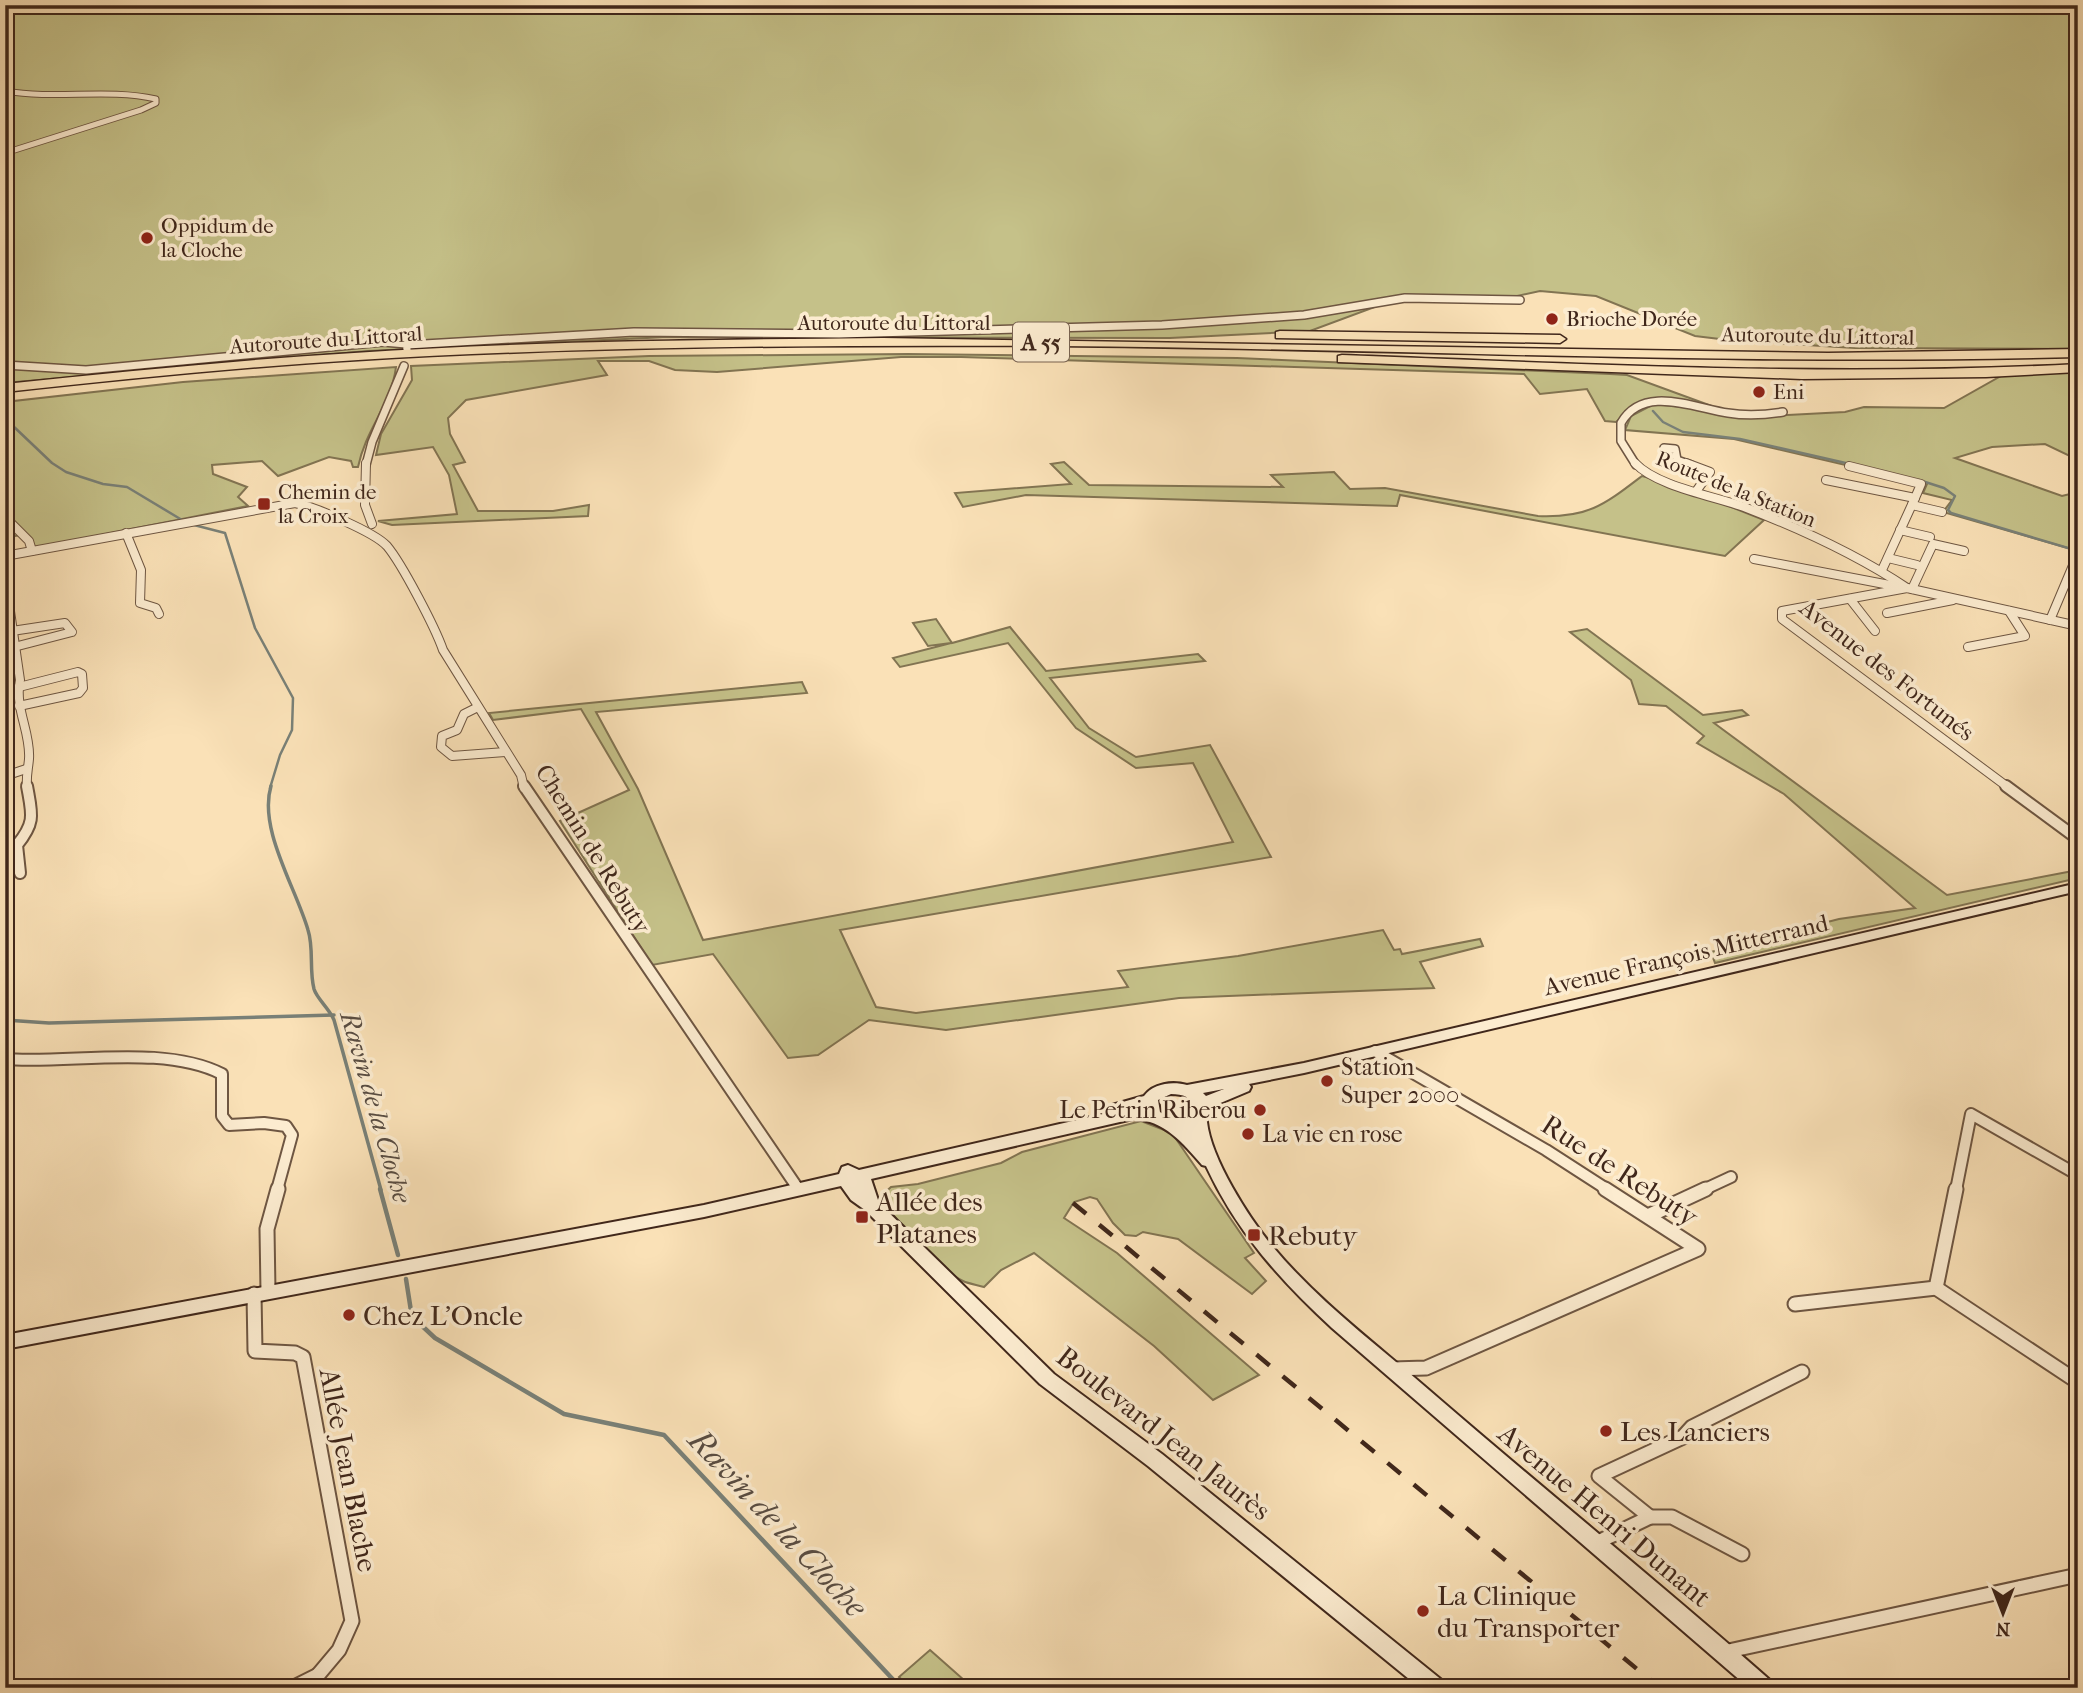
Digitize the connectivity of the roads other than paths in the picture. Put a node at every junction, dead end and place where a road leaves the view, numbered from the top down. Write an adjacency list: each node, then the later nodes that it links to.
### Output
1 (5, 91): 2 (street)
2 (5, 153)
3 (1520, 300): 7 (street)
4 (1150, 353): 6 (highway, Autoroute du Littoral / A 55); 9 (highway); 11 (highway, Autoroute du Littoral / A 55)
5 (2078, 353): 10 (highway, Autoroute du Littoral / A 55)
6 (2078, 362)
7 (5, 365)
8 (404, 366): 23 (street)
9 (2078, 368)
10 (5, 388)
11 (5, 397)
12 (1783, 412): 16 (street, Route de la Station)
13 (1664, 448): 16 (street)
14 (1849, 466): 17 (street)
15 (1826, 480): 17 (street)
16 (1697, 490): 31 (street, Route de la Station)
17 (1913, 502): 18 (street); 20 (street)
18 (1942, 512)
19 (5, 517): 24 (street)
20 (1900, 530): 22 (street); 28 (street)
21 (127, 533): 23 (street); 24 (street); 38 (street)
22 (1930, 537)
23 (374, 538): 47 (street, Chemin de Rebuty)
24 (32, 551): 26 (street)
25 (1964, 551): 33 (street)
26 (5, 556)
27 (2077, 556): 39 (street)
28 (1888, 558): 30 (street); 31 (street)
29 (1754, 559): 33 (street)
30 (1917, 565)
31 (1882, 570): 33 (street, Route de la Station)
32 (5, 577): 41 (street)
33 (1910, 589): 34 (street, Avenue des Fortunés); 35 (street, Avenue des Fortunés)
34 (1850, 599): 42 (street); 51 (street, Avenue des Fortunés)
35 (1957, 599): 36 (street, Avenue des Fortunés); 37 (street)
36 (2009, 611): 39 (street, Avenue des Fortunés); 43 (street)
37 (1887, 613)
38 (159, 614)
39 (2050, 620): 40 (street, Avenue des Fortunés)
40 (2078, 626)
41 (9, 627): 44 (street); 44 (street)
42 (1875, 631)
43 (1968, 647)
44 (11, 652): 45 (street)
45 (19, 687): 46 (street); 46 (street)
46 (19, 706): 49 (street)
47 (478, 707): 48 (street, Chemin de Rebuty); 48 (street)
48 (505, 752): 65 (street, Chemin de Rebuty)
49 (26, 769): 50 (street); 52 (street)
50 (5, 776)
51 (2078, 839)
52 (20, 873)
53 (2078, 887): 54 (main road, Avenue François Mitterrand)
54 (1376, 1051): 56 (main road, Avenue François Mitterrand); 66 (street, Rue de Rebuty)
55 (5, 1059): 68 (street)
56 (1304, 1068): 57 (main road); 59 (main road)
57 (1188, 1090): 58 (main road); 59 (main road)
58 (1151, 1107): 60 (main road); 61 (main road)
59 (1200, 1111): 60 (main road); 63 (main road)
60 (1168, 1124): 63 (main road)
61 (852, 1175): 65 (main road); 81 (main road, Boulevard Jean Jaurès)
62 (2078, 1175): 67 (street)
63 (1220, 1176): 71 (main road, Avenue Henri Dunant)
64 (1731, 1177): 66 (street)
65 (796, 1187): 68 (main road)
66 (1648, 1216): 71 (street, Rue de Rebuty)
67 (1936, 1288): 69 (street); 73 (street)
68 (261, 1292): 70 (main road); 79 (street, Allée Jean Blache)
69 (1795, 1304)
70 (5, 1342)
71 (1392, 1369): 75 (main road, Avenue Henri Dunant)
72 (1802, 1372): 74 (street)
73 (2078, 1382)
74 (1650, 1517): 75 (street); 76 (street)
75 (1595, 1543): 78 (main road, Avenue Henri Dunant)
76 (1742, 1554)
77 (2075, 1576): 78 (street)
78 (1724, 1652): 82 (main road, Avenue Henri Dunant)
79 (317, 1681): 80 (street)
80 (292, 1688)
81 (1436, 1688)
82 (1764, 1688)

